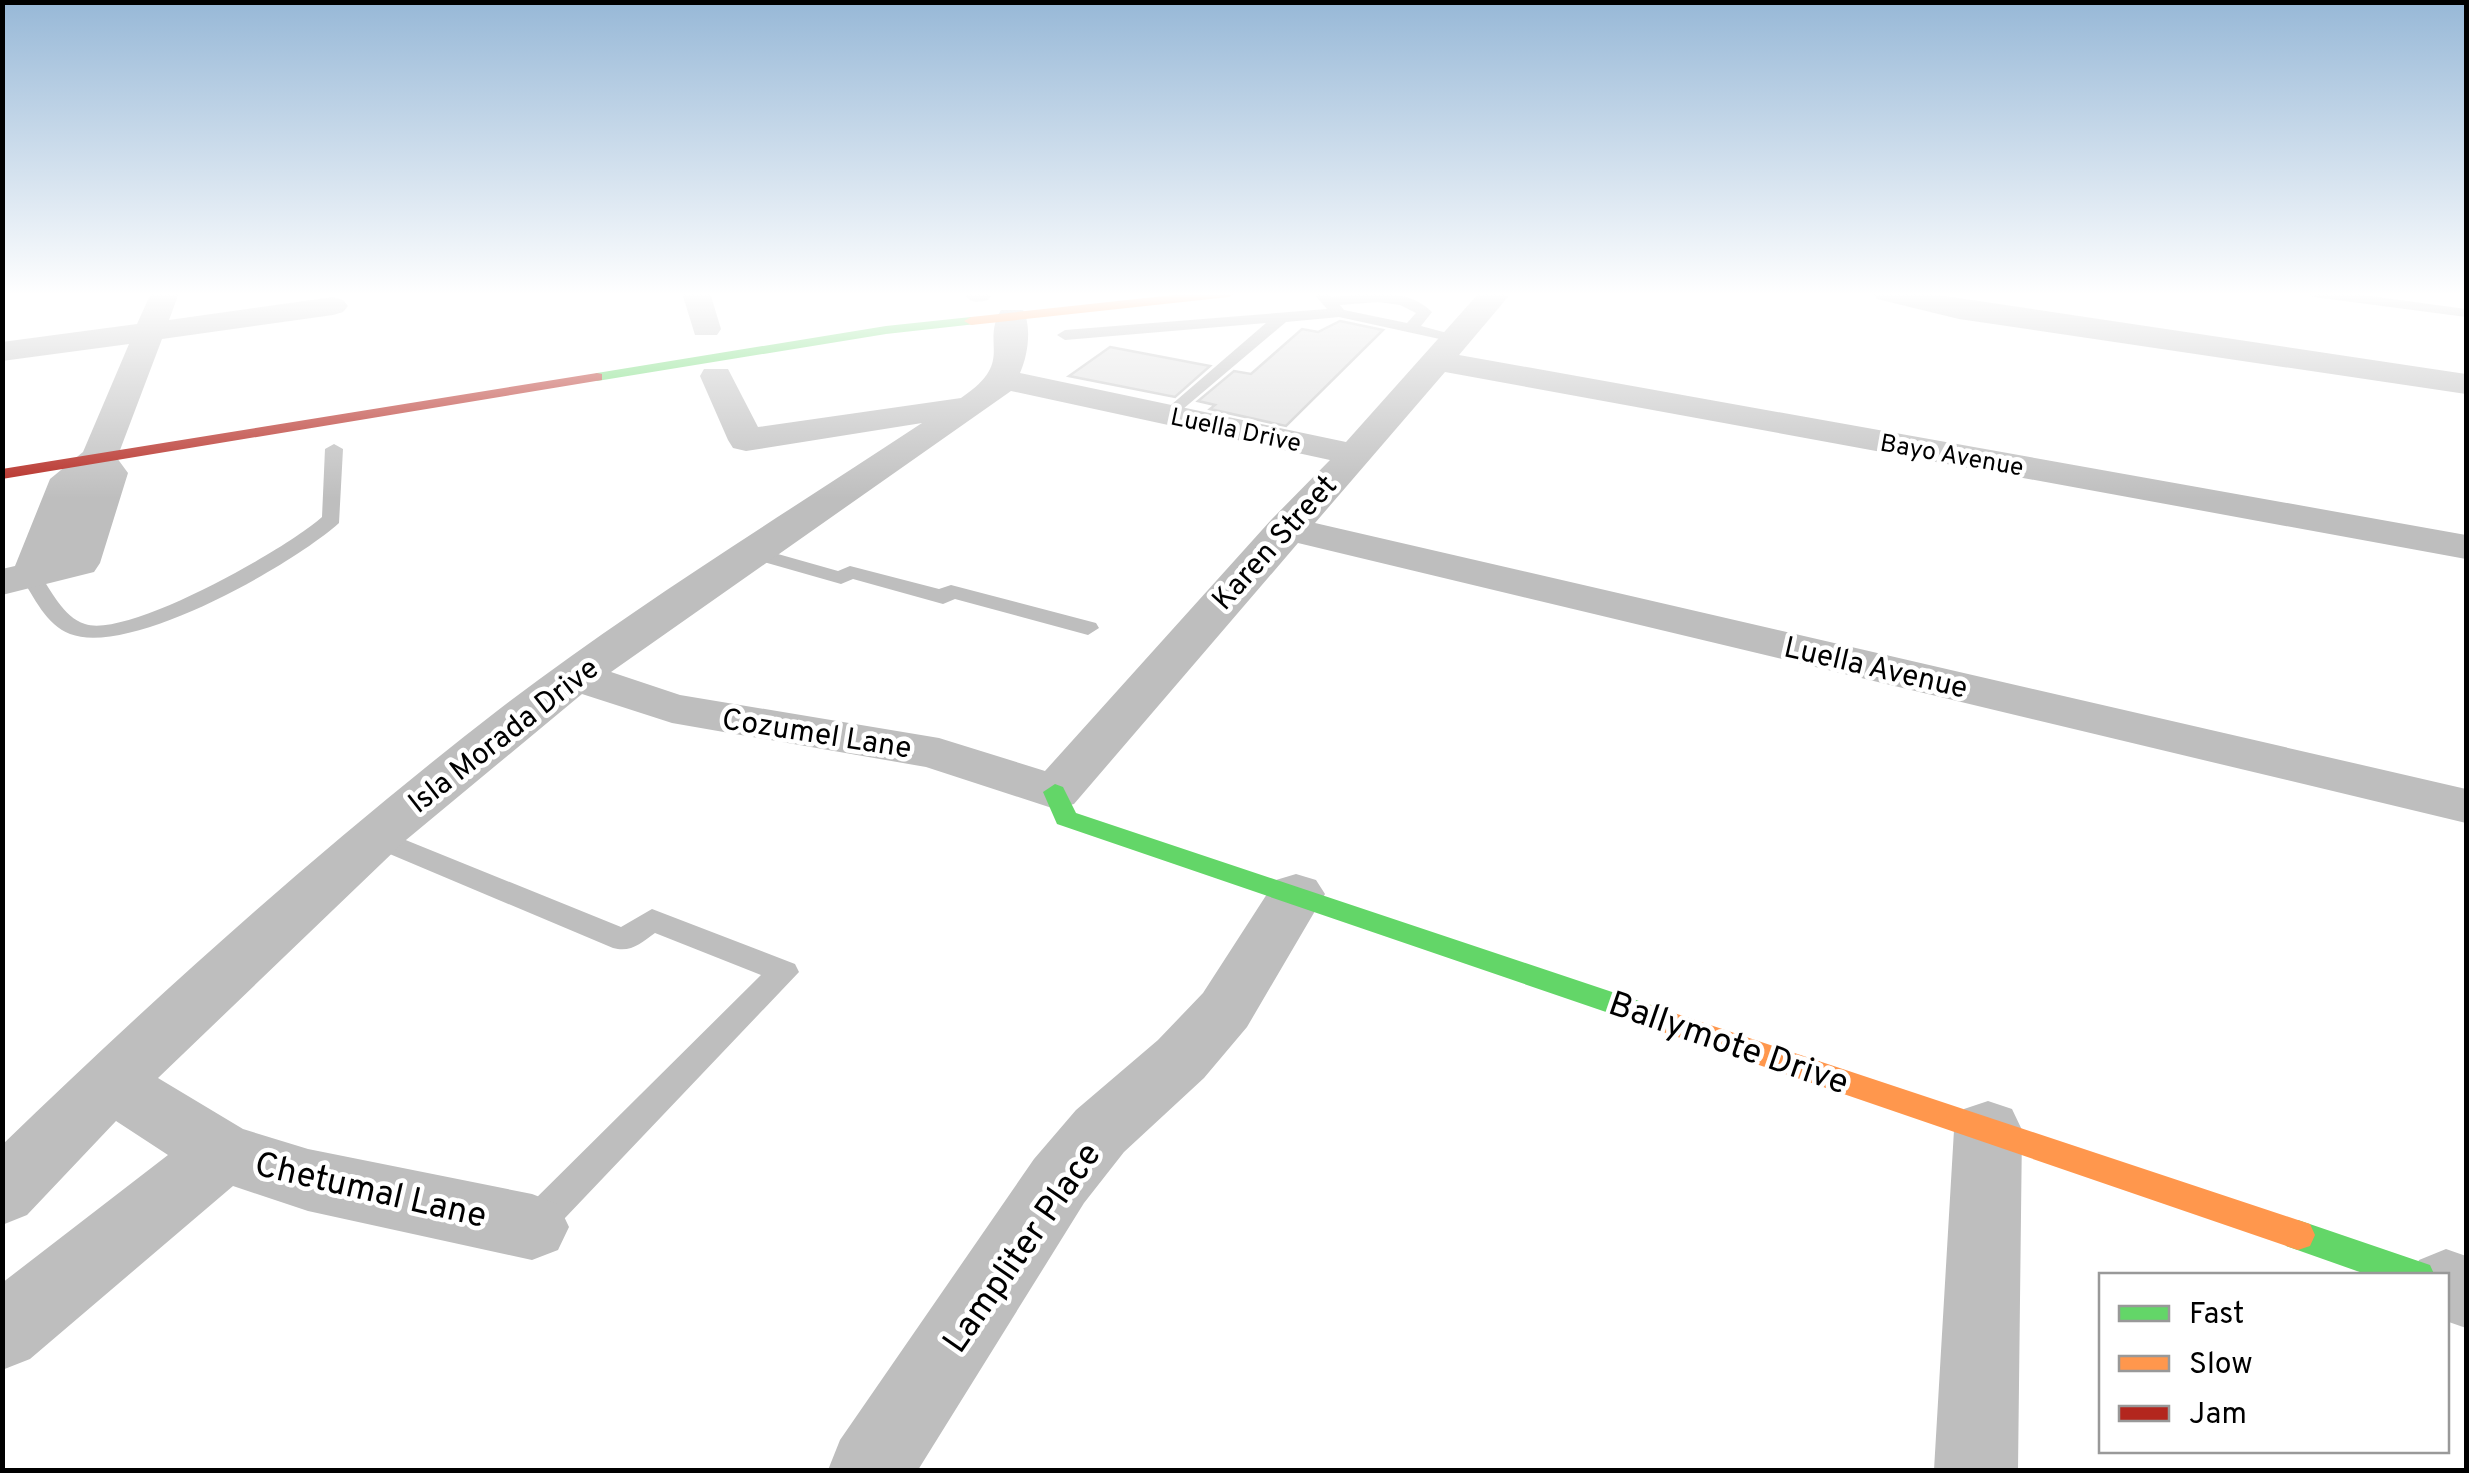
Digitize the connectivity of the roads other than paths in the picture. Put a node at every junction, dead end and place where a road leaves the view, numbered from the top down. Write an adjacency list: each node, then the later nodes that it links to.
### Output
1 (138, 362): 12 (street)
2 (660, 362): 12 (main road)
3 (1008, 362): 10 (street)
4 (1231, 362): 11 (lane)
5 (1437, 362): 14 (street, Karen Street)
6 (1508, 362): 18 (street, Bayo Avenue)
7 (2313, 362): 9 (street)
8 (716, 376): 15 (street)
9 (2466, 384)
10 (987, 392): 11 (street, Luella Drive); 15 (street, Isla Morada Drive); 15 (street)
11 (1170, 415): 14 (street, Luella Drive)
12 (109, 433): 16 (main road); 20 (street)
13 (334, 449): 20 (lane)
14 (1353, 454): 17 (street, Karen Street)
15 (805, 469): 19 (street, Isla Morada Drive)
16 (2, 474)
17 (1286, 528): 23 (street, Karen Street); 24 (street, Luella Avenue)
18 (2466, 548)
19 (753, 553): 21 (lane); 22 (street, Isla Morada Drive)
20 (17, 580)
21 (1088, 628)
22 (578, 676): 23 (street, Cozumel Lane); 25 (street, Isla Morada Drive)
23 (1055, 792): 26 (main road, Ballymote Drive)
24 (2466, 806)
25 (376, 837): 27 (street, Isla Morada Drive); 31 (lane)
26 (1296, 894): 28 (main road, Ballymote Drive); 34 (street, Lampliter Place)
27 (110, 1084): 29 (street, Chetumal Lane); 30 (street, Isla Morada Drive)
28 (1988, 1130): 32 (main road, Ballymote Drive); 35 (street)
29 (224, 1153): 31 (street, Chetumal Lane); 33 (street)
30 (2, 1193)
31 (532, 1227)
32 (2409, 1273)
33 (2, 1332)
34 (870, 1470)
35 (1976, 1470)

